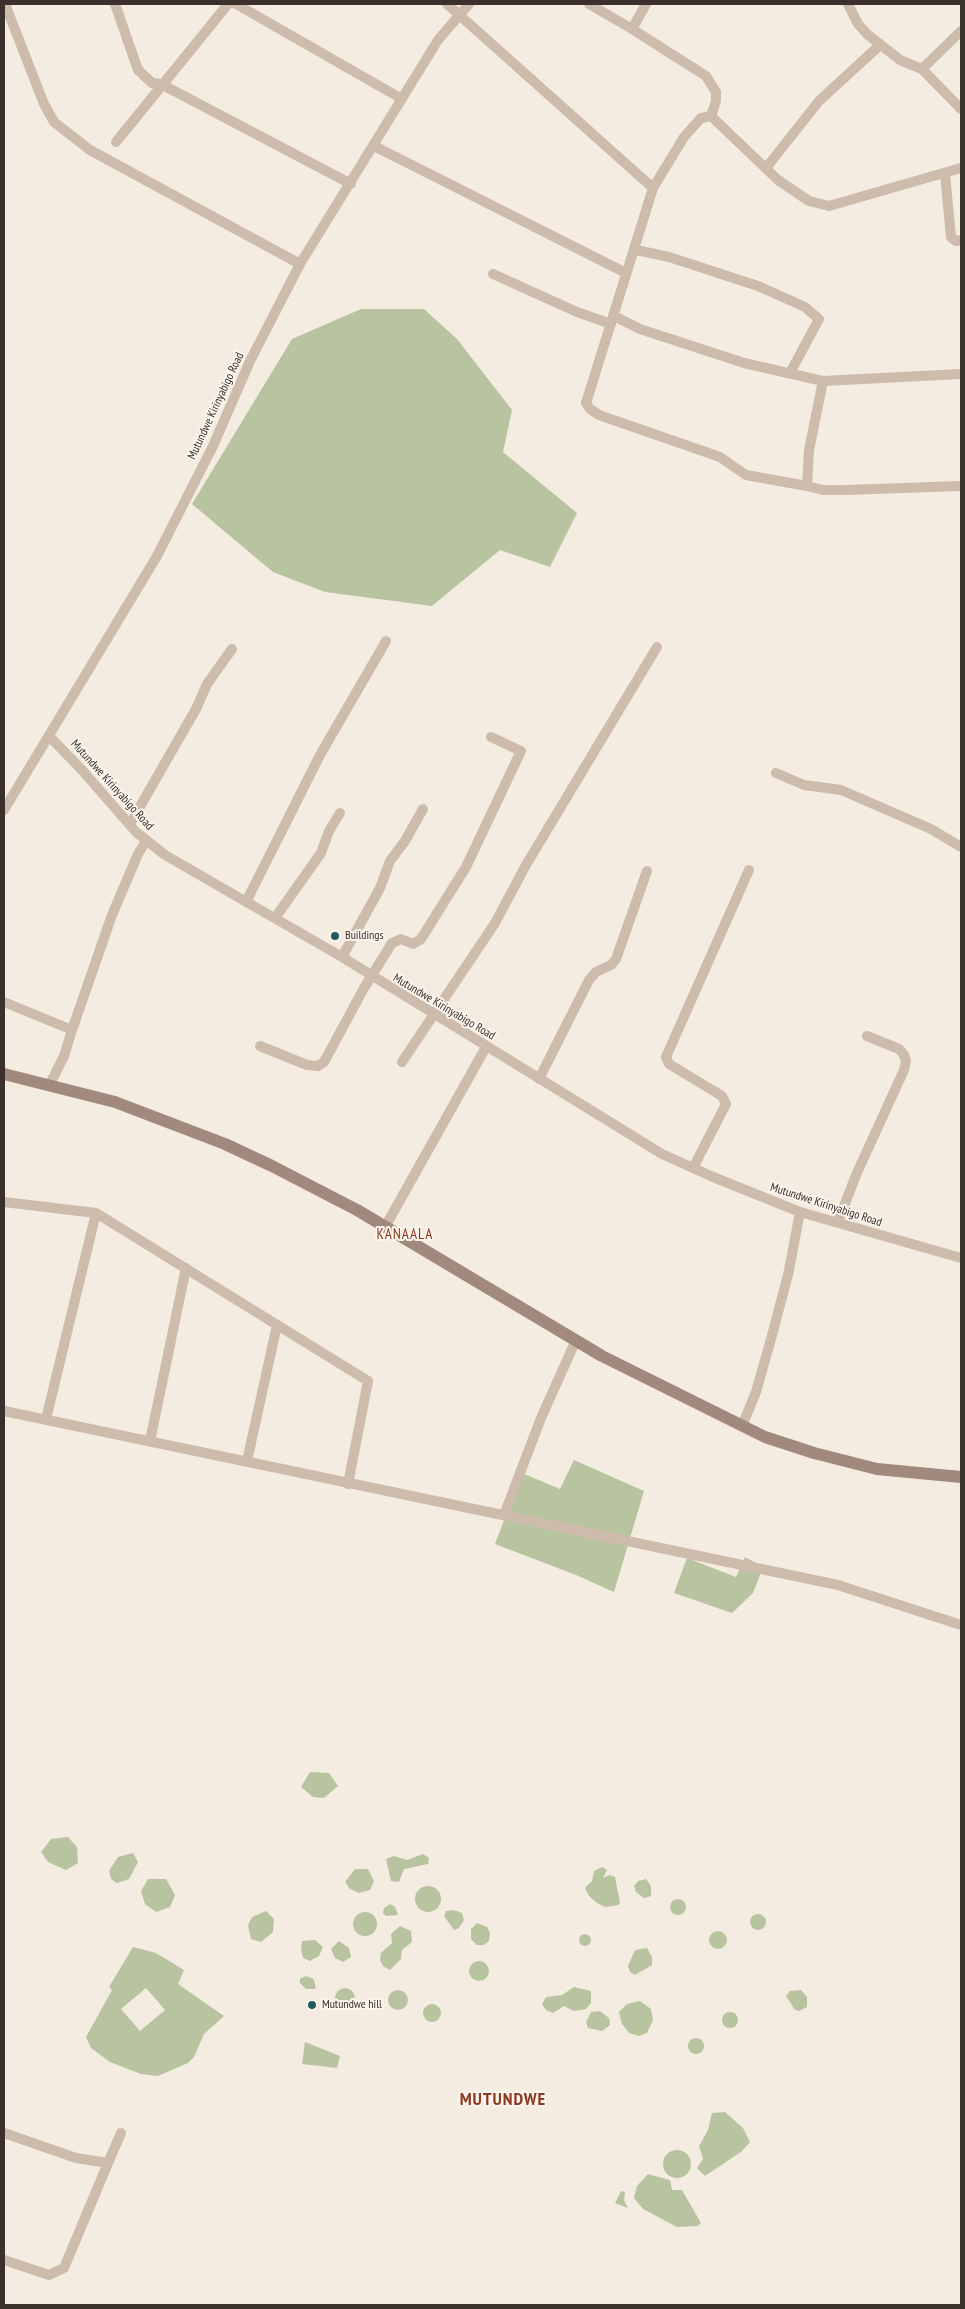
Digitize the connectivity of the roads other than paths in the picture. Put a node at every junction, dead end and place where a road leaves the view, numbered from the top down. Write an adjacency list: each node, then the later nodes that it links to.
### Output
1 (5, 4): 28 (street)
2 (115, 4): 15 (street)
3 (228, 4): 15 (street)
4 (236, 4): 16 (street)
5 (447, 4): 10 (street)
6 (470, 4): 10 (street, Mutundwe Kirinyabigo Road)
7 (589, 4): 11 (street)
8 (646, 4): 11 (street)
9 (848, 4): 13 (street)
10 (459, 14): 16 (street, Mutundwe Kirinyabigo Road); 25 (street)
11 (632, 29): 18 (street)
12 (961, 31): 14 (street)
13 (880, 45): 14 (street); 21 (street)
14 (922, 69): 17 (street)
15 (161, 84): 19 (street); 24 (street)
16 (402, 99): 20 (street, Mutundwe Kirinyabigo Road)
17 (961, 109)
18 (711, 116): 21 (street); 25 (street)
19 (116, 142)
20 (374, 146): 24 (street, Mutundwe Kirinyabigo Road); 29 (street)
21 (766, 168): 23 (street)
22 (961, 168): 23 (street)
23 (945, 174): 26 (street)
24 (351, 184): 28 (street, Mutundwe Kirinyabigo Road)
25 (653, 188): 27 (street)
26 (961, 240)
27 (636, 250): 29 (street); 32 (street)
28 (300, 264): 40 (street, Mutundwe Kirinyabigo Road)
29 (626, 273): 31 (street)
30 (493, 274): 31 (street)
31 (612, 320): 32 (street); 35 (street)
32 (790, 373): 34 (street)
33 (961, 374): 34 (street)
34 (823, 380): 35 (street)
35 (808, 486): 36 (street)
36 (961, 486)
37 (386, 641): 52 (street)
38 (657, 647): 57 (street)
39 (232, 649): 47 (street)
40 (49, 736): 43 (street); 47 (street, Mutundwe Kirinyabigo Road)
41 (491, 736): 55 (street)
42 (776, 773): 49 (street)
43 (7, 798): 45 (street)
44 (423, 809): 54 (street)
45 (4, 810)
46 (340, 813): 53 (street)
47 (130, 824): 48 (street, Mutundwe Kirinyabigo Road)
48 (146, 841): 52 (street, Mutundwe Kirinyabigo Road); 58 (street)
49 (961, 847)
50 (749, 870): 66 (street)
51 (647, 871): 64 (street)
52 (246, 902): 53 (street, Mutundwe Kirinyabigo Road)
53 (275, 918): 54 (street, Mutundwe Kirinyabigo Road)
54 (342, 957): 55 (street, Mutundwe Kirinyabigo Road)
55 (371, 977): 57 (street, Mutundwe Kirinyabigo Road); 60 (street)
56 (4, 1002): 58 (street)
57 (433, 1014): 61 (street, Mutundwe Kirinyabigo Road); 62 (street)
58 (72, 1030): 65 (street)
59 (867, 1036): 70 (street)
60 (260, 1046)
61 (486, 1047): 64 (street, Mutundwe Kirinyabigo Road); 71 (street)
62 (402, 1062)
63 (4, 1074): 65 (street)
64 (539, 1079): 66 (street, Mutundwe Kirinyabigo Road)
65 (50, 1084): 71 (street)
66 (693, 1168): 68 (street, Mutundwe Kirinyabigo Road)
67 (4, 1202): 69 (street)
68 (800, 1212): 70 (street, Mutundwe Kirinyabigo Road); 78 (street)
69 (96, 1213): 73 (street); 77 (street)
70 (838, 1222): 72 (street, Mutundwe Kirinyabigo Road)
71 (385, 1227): 75 (street)
72 (961, 1258)
73 (186, 1268): 74 (street); 79 (street)
74 (277, 1325): 80 (street); 82 (street)
75 (576, 1340): 78 (street); 83 (street)
76 (4, 1411): 77 (street)
77 (46, 1419): 79 (street)
78 (742, 1426): 81 (street)
79 (150, 1441): 80 (street)
80 (247, 1461): 82 (street)
81 (961, 1477)
82 (348, 1484): 83 (street)
83 (504, 1515): 84 (street)
84 (961, 1625)
85 (4, 2133): 87 (street)
86 (120, 2133): 87 (street)
87 (108, 2163): 88 (street)
88 (4, 2260)

